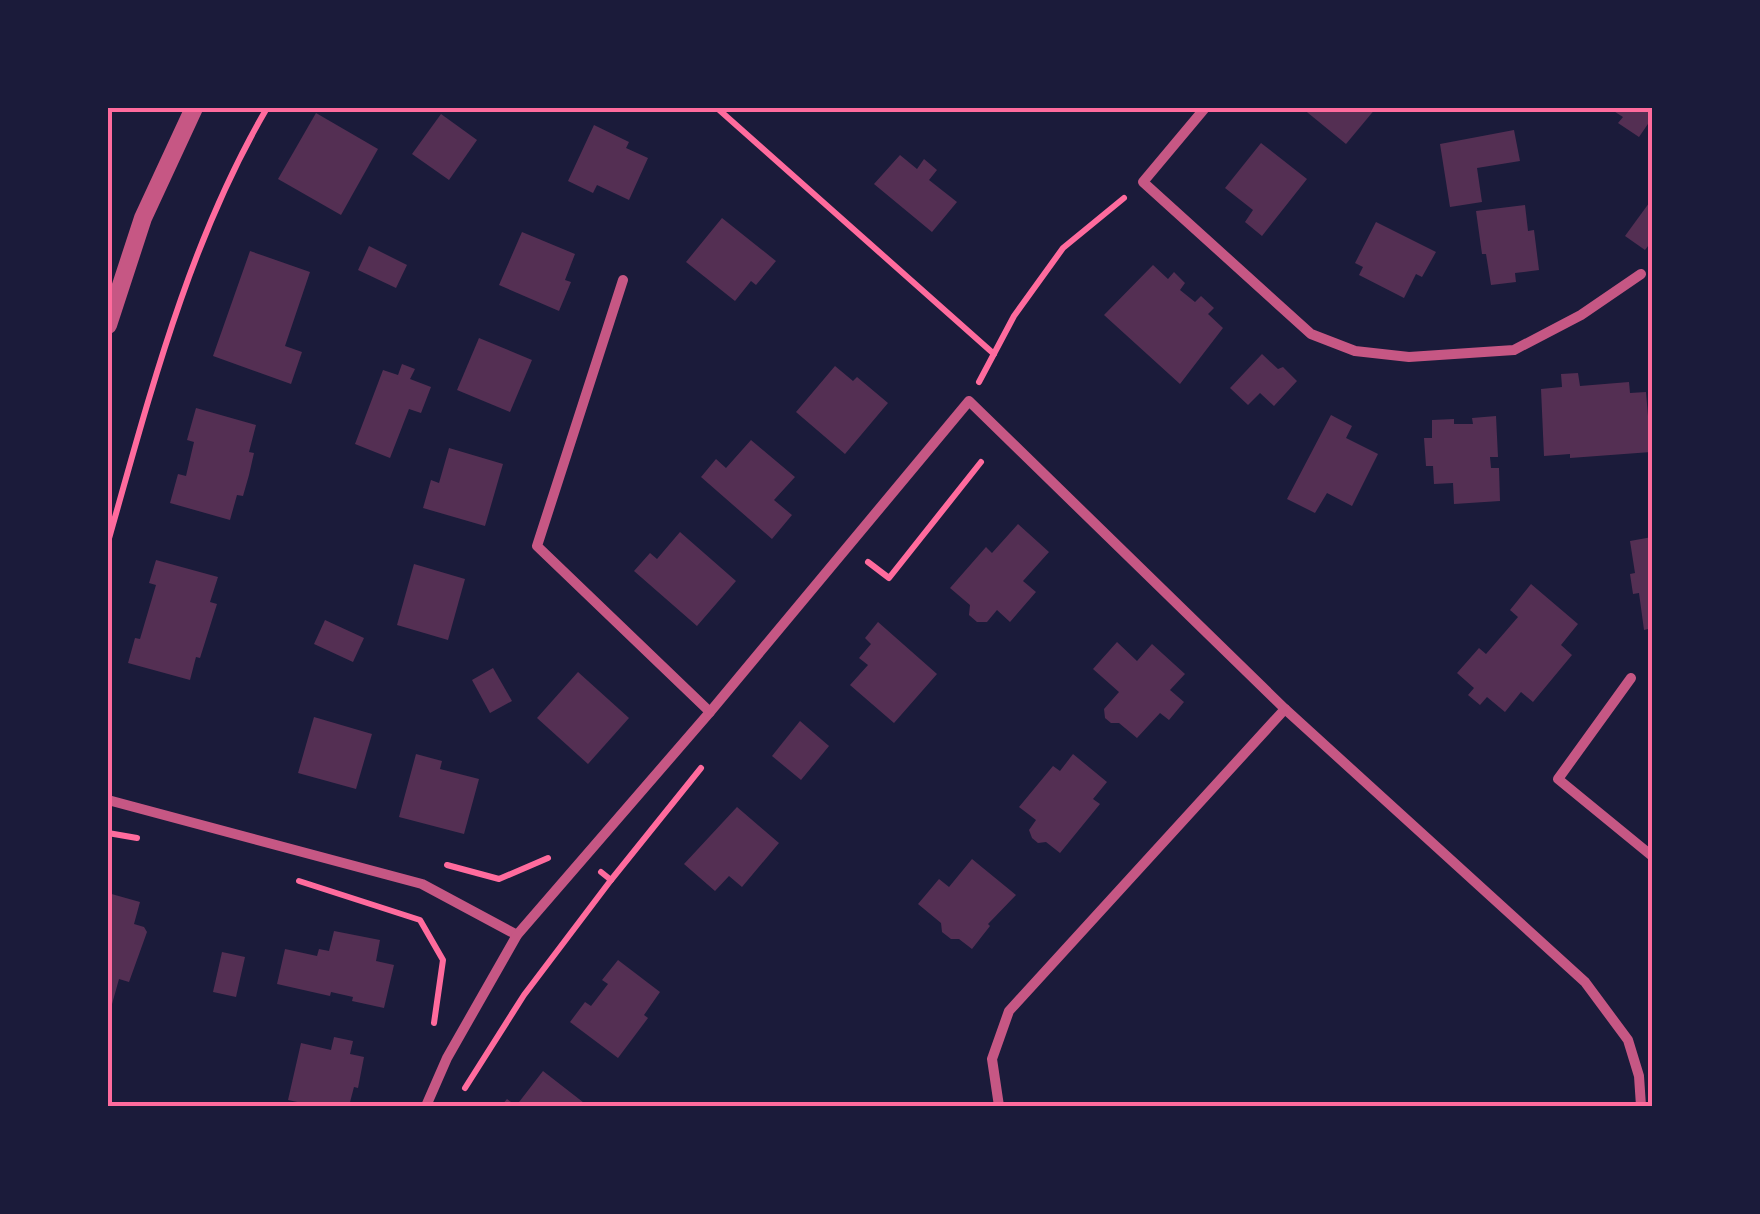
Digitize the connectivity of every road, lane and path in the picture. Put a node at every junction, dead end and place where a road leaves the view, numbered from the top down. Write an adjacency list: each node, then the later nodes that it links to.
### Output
1 (194, 108): 8 (street)
2 (266, 108): 12 (path)
3 (716, 108): 9 (path)
4 (1205, 108): 5 (street)
5 (1143, 182): 6 (street); 9 (path)
6 (1641, 274)
7 (623, 280): 16 (street)
8 (108, 326)
9 (994, 354): 10 (path)
10 (970, 401): 15 (street); 16 (street)
11 (981, 462): 13 (path)
12 (108, 542)
13 (866, 560)
14 (1631, 678): 21 (street)
15 (1285, 709): 29 (street); 30 (street)
16 (710, 712): 22 (street)
17 (707, 760): 24 (path)
18 (108, 800): 25 (street)
19 (108, 832): 20 (path)
20 (149, 840)
21 (1652, 856)
22 (584, 857): 24 (path); 25 (street)
23 (296, 880): 26 (path)
24 (611, 880): 27 (path)
25 (517, 935): 28 (street)
26 (427, 1038)
27 (456, 1103)
28 (426, 1106)
29 (999, 1106)
30 (1641, 1106)

